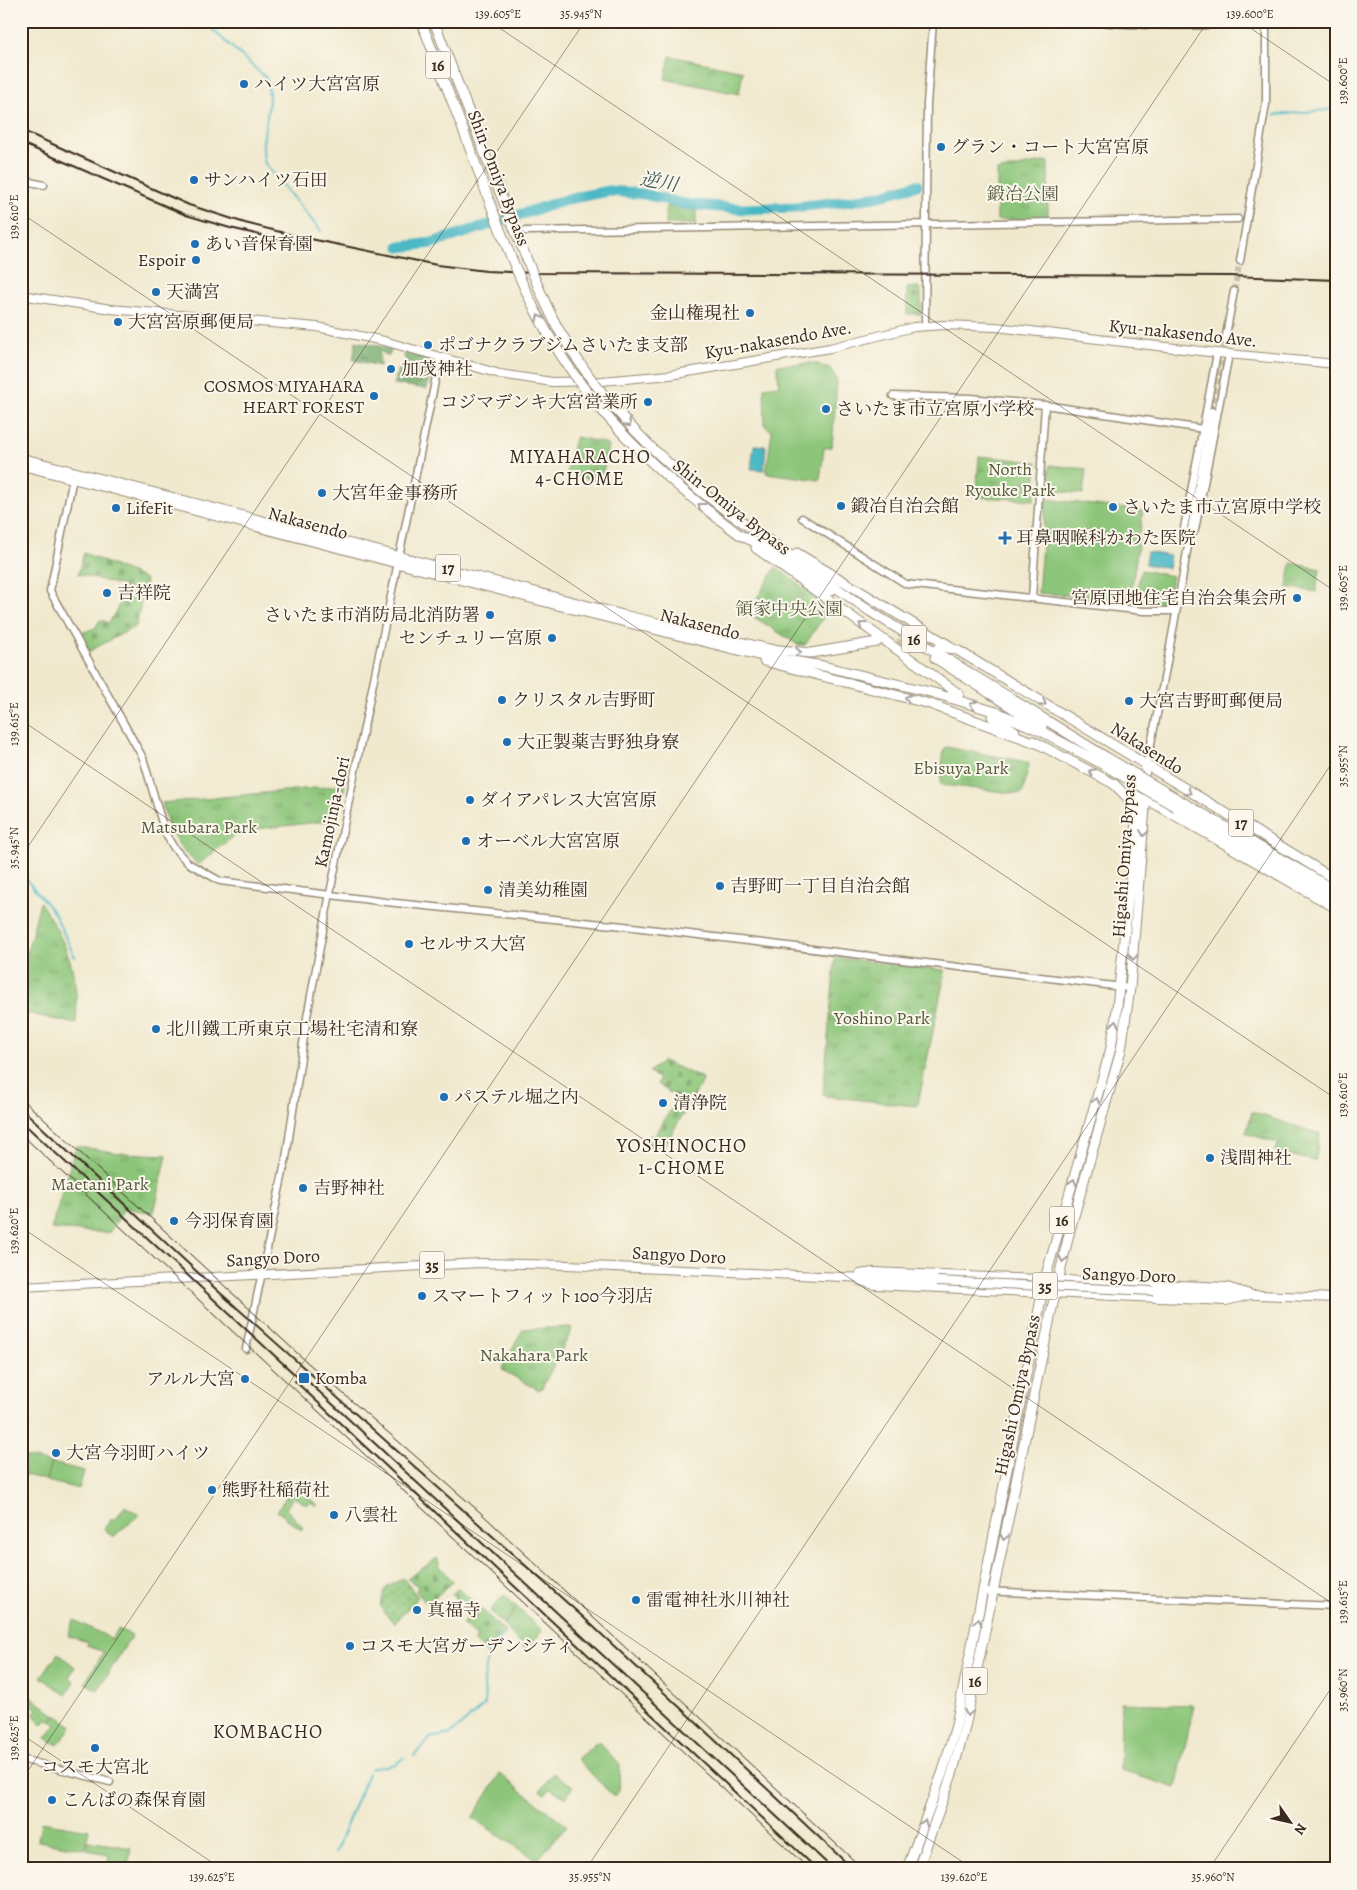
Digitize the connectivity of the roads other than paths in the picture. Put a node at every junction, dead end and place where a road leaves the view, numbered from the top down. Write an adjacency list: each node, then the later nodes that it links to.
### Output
1 (421, 21): 32 (highway, Shin-Omiya Bypass / 16, one-way to 1, bridge)
2 (434, 21): 30 (highway, Shin-Omiya Bypass / 16, one-way to 30, bridge)
3 (933, 21): 10 (street)
4 (1088, 21): 5 (street)
5 (1262, 21)
6 (1266, 21): 12 (street)
7 (21, 180): 8 (street)
8 (44, 185)
9 (1238, 219): 10 (street)
10 (924, 224): 11 (street); 15 (street)
11 (525, 231)
12 (1240, 260)
13 (1234, 291): 16 (street)
14 (21, 295): 19 (main road, Kyu-nakasendo Ave.)
15 (925, 326): 17 (main road, Kyu-nakasendo Ave.); 19 (main road, Kyu-nakasendo Ave.)
16 (1225, 341)
17 (1217, 353): 18 (main road, Kyu-nakasendo Ave.); 21 (street)
18 (1229, 354): 20 (main road, Kyu-nakasendo Ave.); 22 (street)
19 (440, 358): 34 (street, Kamojinja-dori)
20 (1336, 364)
21 (1211, 388): 22 (street); 26 (street)
22 (1222, 390): 33 (street)
23 (893, 396): 24 (street)
24 (1045, 405): 26 (street); 35 (street)
25 (1212, 411): 33 (street)
26 (1203, 429): 33 (street)
27 (21, 458): 34 (highway, Nakasendo / 17)
28 (21, 465): 29 (highway, Nakasendo / 17)
29 (73, 478): 34 (highway, Nakasendo / 17); 53 (street)
30 (728, 512): 40 (highway, Shin-Omiya Bypass / 16); 45 (highway, 16)
31 (802, 518): 35 (street)
32 (740, 535): 41 (highway, Shin-Omiya Bypass / 16, one-way to 32); 44 (highway, 16)
33 (1187, 542): 36 (street)
34 (399, 559): 37 (highway, Nakasendo / 17); 38 (highway, Nakasendo / 17, one-way to 38); 53 (street, Kamojinja-dori)
35 (1032, 598): 36 (street)
36 (1175, 611): 46 (street)
37 (648, 628): 43 (highway, one-way to 37); 44 (highway, Nakasendo / 17, one-way to 37)
38 (877, 642)
39 (940, 646): 40 (highway, Nakasendo)
40 (956, 650): 46 (highway, Nakasendo / 16, one-way to 46)
41 (959, 694)
42 (992, 717): 43 (highway, 16)
43 (1036, 744): 47 (highway, 16, one-way to 43)
44 (1082, 752): 45 (highway, Nakasendo / 17)
45 (1104, 761): 49 (highway, Nakasendo / 17, bridge)
46 (1146, 767): 47 (highway); 48 (highway, Higashi Omiya Bypass / 16); 51 (highway, Nakasendo / 17, one-way to 51)
47 (1114, 784): 50 (highway, 16)
48 (1143, 797): 50 (highway, Higashi Omiya Bypass / 16); 55 (highway); 57 (highway, Higashi Omiya Bypass / 16, one-way to 57)
49 (1178, 804): 52 (highway, 17); 54 (highway, Nakasendo / 17)
50 (1135, 835): 56 (highway, Higashi Omiya Bypass / 16)
51 (1336, 880)
52 (1336, 891)
53 (330, 893): 56 (street); 58 (street, Kamojinja-dori)
54 (1336, 899)
55 (1336, 908)
56 (1119, 987): 57 (street); 60 (highway, Higashi Omiya Bypass / 16, one-way to 56)
57 (1130, 988): 61 (highway, Higashi Omiya Bypass / 16, one-way to 61)
58 (260, 1274): 59 (main road, Sangyo Doro / 35); 62 (main road, Sangyo Doro / 35); 67 (street, Kamojinja-dori)
59 (844, 1277): 60 (main road, 35); 63 (main road, 35); 65 (main road, Sangyo Doro / 35, bridge)
60 (1045, 1279): 61 (main road, 35); 63 (highway, Higashi Omiya Bypass / 16)
61 (1058, 1280): 64 (highway, Higashi Omiya Bypass / 16); 65 (main road, 35)
62 (21, 1287)
63 (1042, 1293): 64 (main road, 35); 68 (highway, Higashi Omiya Bypass / 16)
64 (1054, 1294): 65 (main road, 35); 69 (highway, Higashi Omiya Bypass / 16, one-way to 69)
65 (1250, 1294): 66 (main road, Sangyo Doro / 35)
66 (1336, 1298)
67 (246, 1349)
68 (983, 1591): 69 (street); 73 (highway, Higashi Omiya Bypass / 16, one-way to 68)
69 (993, 1591): 70 (street); 74 (highway, Higashi Omiya Bypass / 16, one-way to 74)
70 (1336, 1606)
71 (21, 1759): 72 (street)
72 (110, 1782)
73 (907, 1869)
74 (918, 1869)

